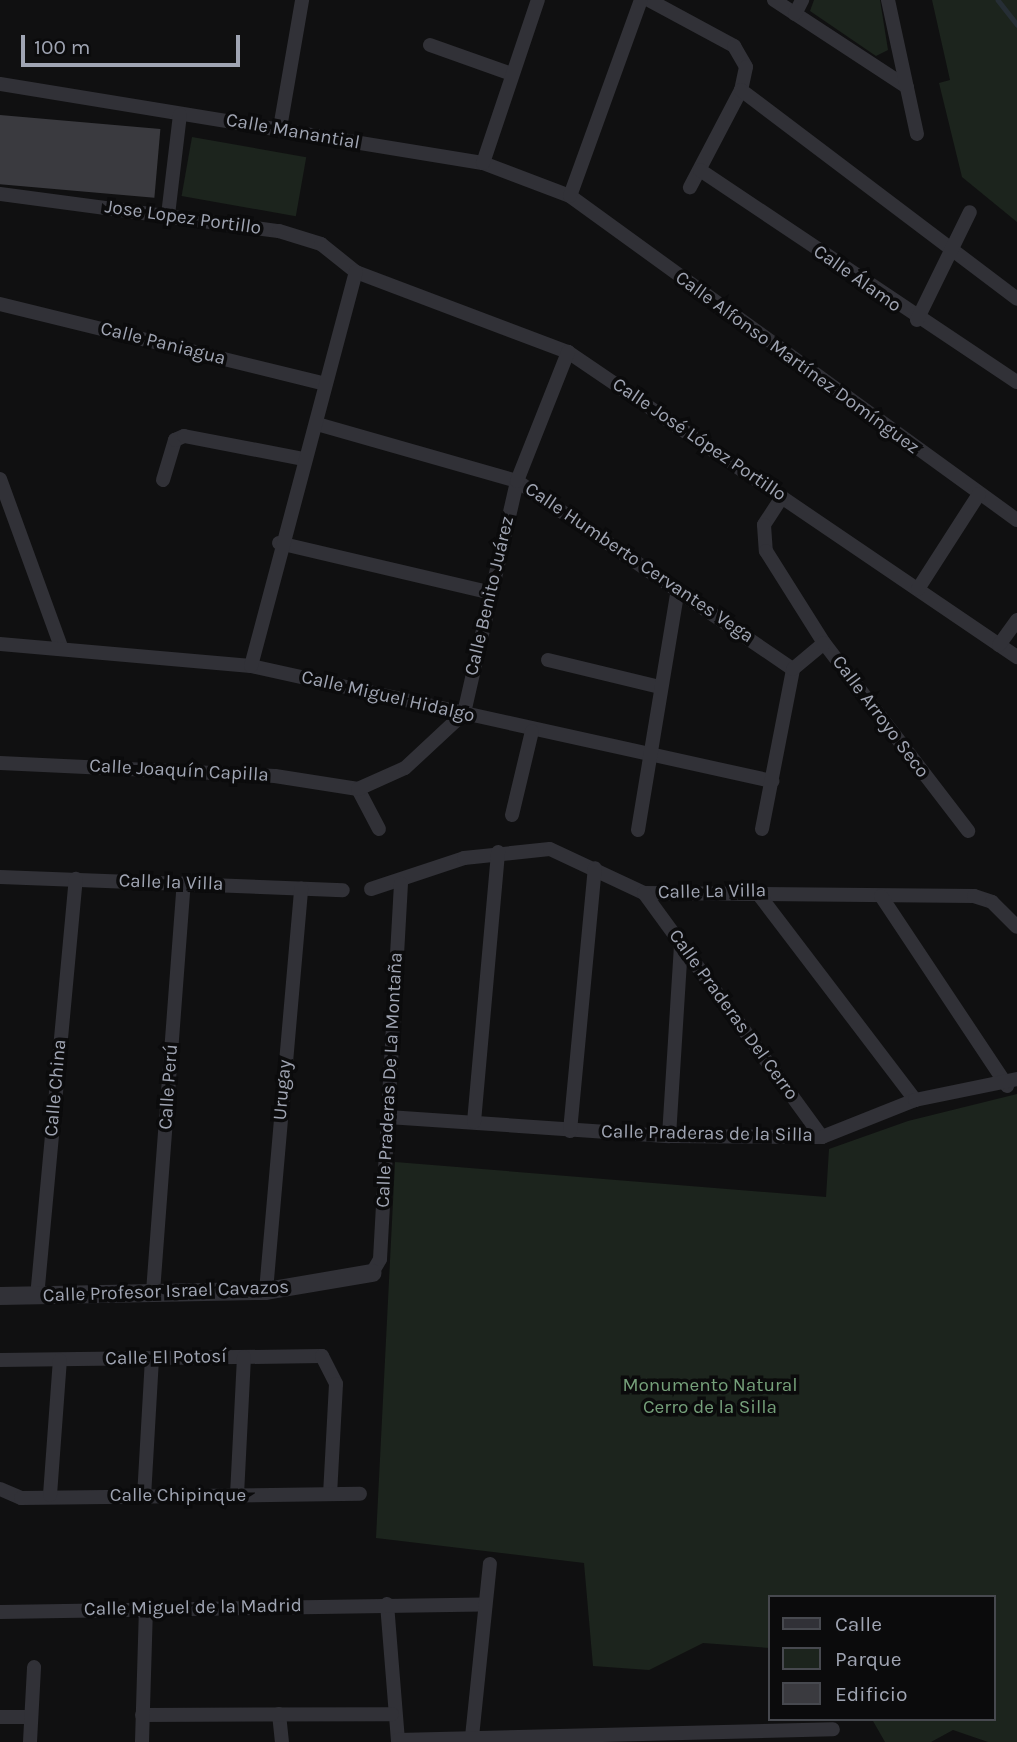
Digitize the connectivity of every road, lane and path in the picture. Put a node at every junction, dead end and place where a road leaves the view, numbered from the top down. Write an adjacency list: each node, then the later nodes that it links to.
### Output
1 (302, 0): 15 (street)
2 (538, 0): 10 (street)
3 (641, 0): 21 (street)
4 (649, 0): 13 (street)
5 (775, 0): 8 (street)
6 (802, 0): 8 (street)
7 (888, 0): 12 (street)
8 (795, 15): 12 (street)
9 (430, 45): 10 (street)
10 (512, 74): 17 (street)
11 (0, 83): 14 (street, Calle Manantial)
12 (907, 87): 16 (street)
13 (741, 90): 18 (street); 24 (street)
14 (180, 115): 15 (street, Calle Manantial); 23 (street)
15 (280, 128): 17 (street, Calle Manantial)
16 (917, 134)
17 (483, 163): 21 (street, Calle Manantial)
18 (700, 170): 19 (street); 28 (street, Calle Álamo)
19 (690, 187)
20 (0, 194): 23 (street, Jose Lopez Portillo)
21 (575, 199): 37 (street, Calle Alfonso Martínez Domínguez)
22 (970, 212): 24 (street)
23 (168, 215): 25 (street, Jose Lopez Portillo)
24 (952, 247): 26 (street); 28 (street)
25 (356, 272): 29 (street, Calle José López Portillo); 31 (street)
26 (1017, 299)
27 (0, 304): 31 (street, Calle Paniagua)
28 (916, 320): 30 (street, Calle Álamo)
29 (568, 352): 36 (street, Calle Benito Juárez); 38 (street, Calle José López Portillo)
30 (1015, 377)
31 (325, 384): 32 (street)
32 (317, 424): 33 (street); 36 (street, Calle Humberto Cervantes Vega)
33 (303, 459): 35 (street); 42 (street)
34 (0, 479): 41 (street)
35 (163, 480)
36 (517, 481): 43 (street, Calle Humberto Cervantes Vega); 45 (street, Calle Benito Juárez)
37 (979, 494): 39 (street, Calle Alfonso Martínez Domínguez); 44 (street)
38 (782, 497): 44 (street, Calle José López Portillo); 47 (street, Calle Arroyo Seco)
39 (1017, 520)
40 (0, 527): 41 (street)
41 (18, 528): 50 (street)
42 (279, 543): 45 (street); 53 (street)
43 (678, 589): 54 (street, Calle Humberto Cervantes Vega); 55 (street)
44 (918, 589): 49 (street, Calle José López Portillo)
45 (488, 593): 56 (street, Calle Benito Juárez)
46 (1017, 620): 49 (street)
47 (824, 643): 54 (street); 66 (street, Calle Arroyo Seco)
48 (0, 644): 50 (street, Calle Miguel Hidalgo)
49 (999, 645): 51 (street, Calle José López Portillo)
50 (62, 649): 53 (street, Calle Miguel Hidalgo)
51 (1017, 657)
52 (548, 660): 55 (street)
53 (251, 666): 56 (street, Calle Miguel Hidalgo)
54 (793, 669): 60 (street)
55 (660, 687): 58 (street)
56 (464, 713): 57 (street, Calle Miguel Hidalgo); 61 (street)
57 (532, 731): 58 (street, Calle Miguel Hidalgo); 62 (street)
58 (650, 759): 60 (street, Calle Miguel Hidalgo); 65 (street)
59 (0, 763): 61 (street, Calle Joaquín Capilla)
60 (772, 781): 64 (street)
61 (358, 789): 63 (street)
62 (512, 815)
63 (379, 829)
64 (762, 829)
65 (638, 830)
66 (968, 831)
67 (498, 852): 68 (street, Calle La Villa); 72 (street, Calle La Villa); 84 (street)
68 (595, 868): 77 (street, Calle La Villa); 85 (street)
69 (0, 877): 70 (street, Calle la Villa)
70 (76, 879): 71 (street, Calle la Villa); 92 (street, Calle China)
71 (184, 883): 73 (street, Calle la Villa); 90 (street, Calle Perú)
72 (401, 884): 74 (street, Calle La Villa); 83 (street, Calle Praderas De La Montaña)
73 (301, 889): 75 (street, Calle la Villa); 89 (street, Urugay)
74 (371, 889)
75 (342, 890)
76 (756, 891): 77 (street, Calle La Villa); 78 (street, Calle La Villa); 82 (street)
77 (644, 893): 80 (street, Calle Praderas Del Cerro)
78 (881, 896): 79 (street, Calle La Villa); 81 (street)
79 (1017, 927)
80 (681, 944): 86 (street); 87 (street, Calle Praderas Del Cerro)
81 (1012, 1082): 82 (street, Calle Praderas de la Silla)
82 (915, 1100): 87 (street, Calle Praderas de la Silla)
83 (388, 1117): 84 (street, Calle Praderas de la Silla); 88 (street, Calle Praderas De La Montaña)
84 (474, 1122): 85 (street, Calle Praderas de la Silla)
85 (570, 1130): 86 (street, Calle Praderas de la Silla)
86 (668, 1136): 87 (street, Calle Praderas de la Silla)
87 (822, 1137)
88 (372, 1273): 89 (street, Calle Profesor Israel Cavazos)
89 (266, 1291): 90 (street, Calle Profesor Israel Cavazos)
90 (153, 1292): 92 (street, Calle Profesor Israel Cavazos)
91 (0, 1296): 92 (street, Calle Profesor Israel Cavazos)
92 (37, 1297)
93 (244, 1357): 94 (street, Calle El Potosí); 98 (street, Calle El Potosí); 101 (street)
94 (152, 1359): 96 (street, Calle El Potosí); 102 (street)
95 (0, 1360): 96 (street, Calle El Potosí)
96 (60, 1360): 100 (street)
97 (0, 1489): 100 (street, Calle Chipinque)
98 (330, 1494): 99 (street, Calle Chipinque); 101 (street, Calle Chipinque)
99 (360, 1494)
100 (50, 1495): 102 (street, Calle Chipinque)
101 (237, 1495): 102 (street, Calle Chipinque)
102 (144, 1497)
103 (491, 1564): 105 (street)
104 (387, 1604): 105 (street, Calle Miguel de la Madrid); 106 (street, Calle Miguel de la Madrid); 110 (street)
105 (483, 1604): 116 (street)
106 (146, 1609): 107 (street, Calle Miguel de la Madrid); 111 (street)
107 (0, 1612)
108 (34, 1667): 113 (street)
109 (279, 1714): 110 (street); 111 (street); 120 (street)
110 (392, 1714): 117 (street)
111 (142, 1715): 119 (street)
112 (0, 1717): 113 (street)
113 (31, 1717): 118 (street)
114 (791, 1729): 115 (street); 116 (street)
115 (833, 1730)
116 (471, 1737): 117 (street)
117 (398, 1741)
118 (30, 1742)
119 (142, 1742)
120 (282, 1742)

